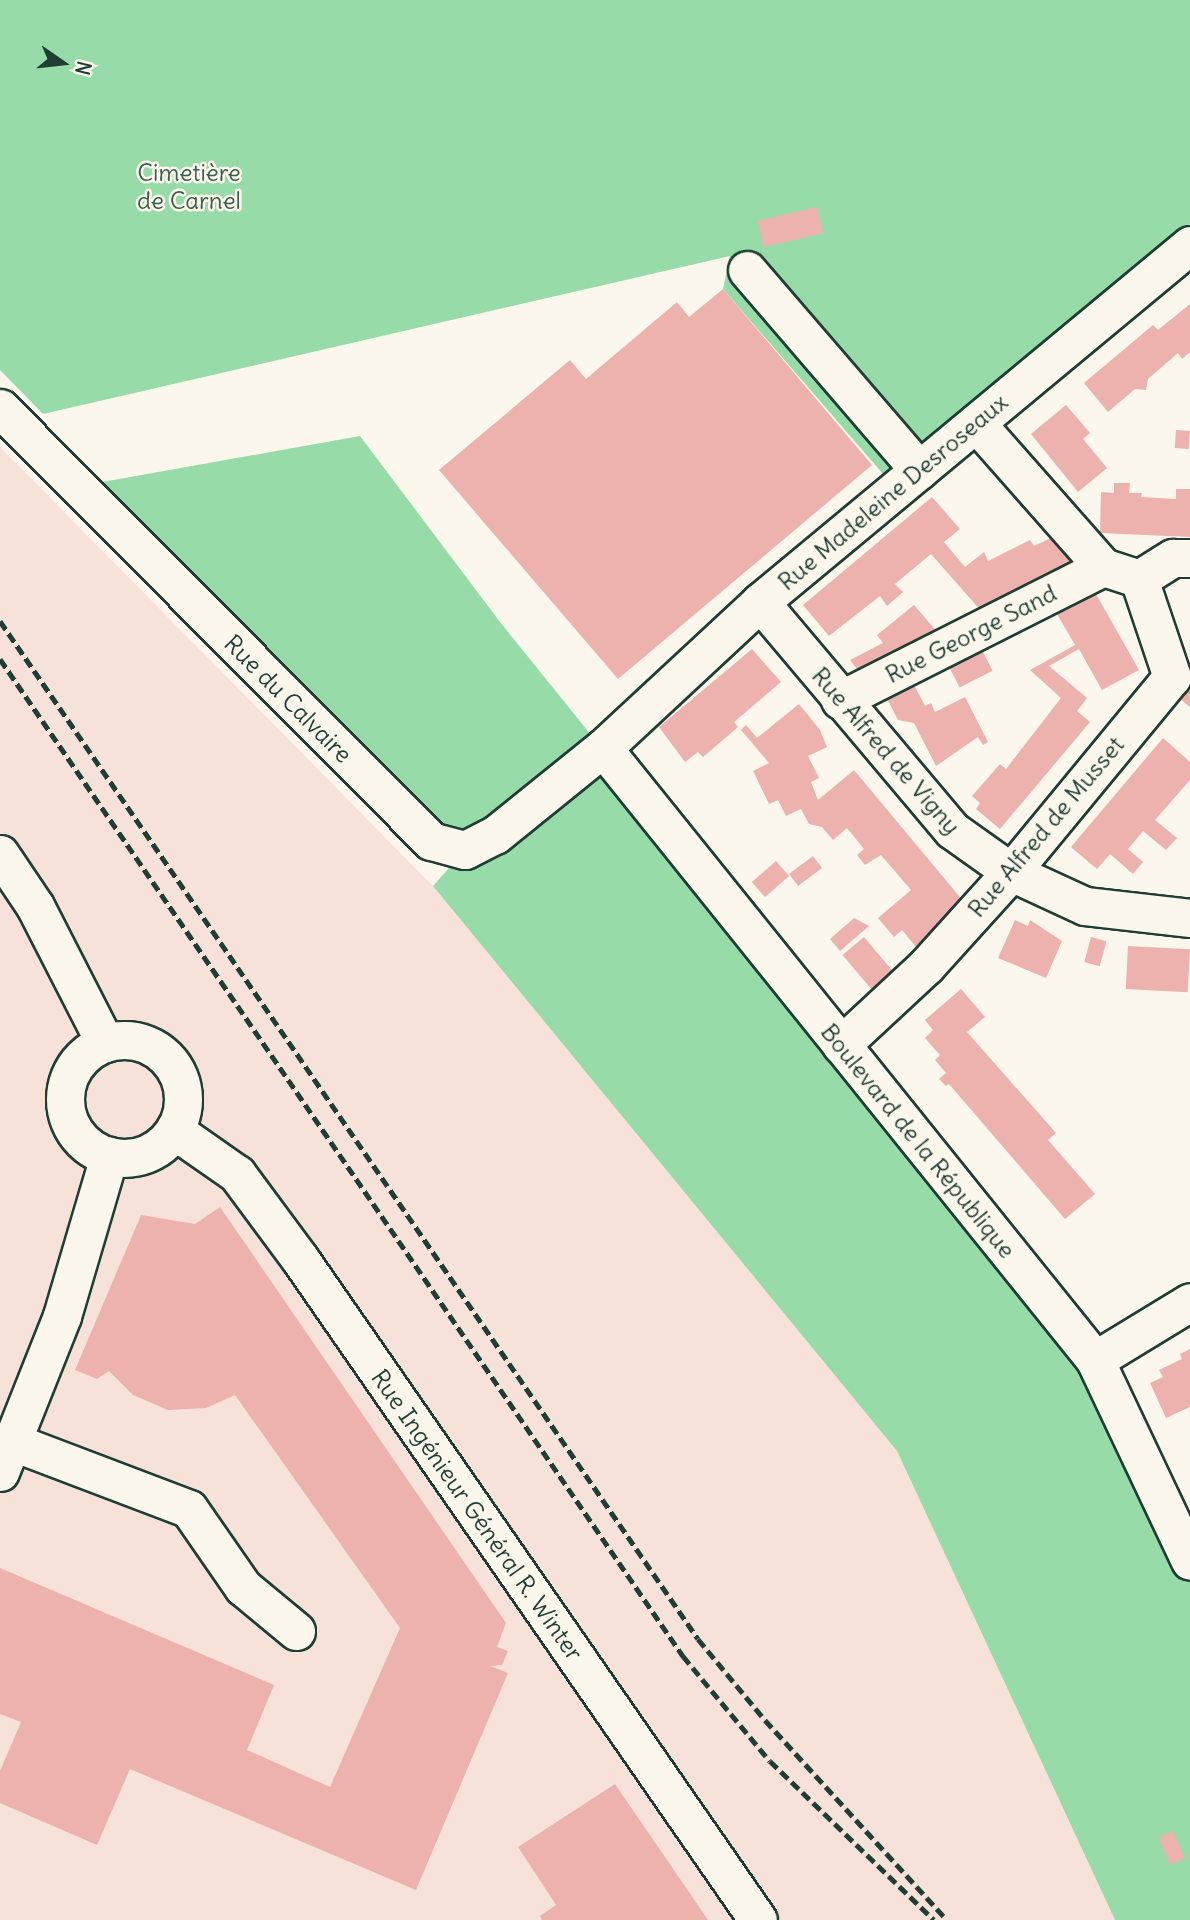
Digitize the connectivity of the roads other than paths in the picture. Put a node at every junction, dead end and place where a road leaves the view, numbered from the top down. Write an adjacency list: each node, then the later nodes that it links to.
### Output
1 (1190, 245): 4 (street, Rue Madeleine Desroseaux)
2 (747, 270): 5 (street)
3 (0, 408): 11 (street, Rue du Calvaire)
4 (976, 423): 5 (street, Rue Madeleine Desroseaux); 7 (street)
5 (919, 470): 9 (street, Rue Madeleine Desroseaux)
6 (1190, 558): 8 (street)
7 (1103, 567): 8 (street); 10 (street, Rue George Sand)
8 (1139, 579): 13 (street, Rue Alfred de Musset)
9 (760, 603): 10 (street, Rue Alfred de Vigny); 11 (street, Rue Madeleine Desroseaux)
10 (840, 700): 13 (street, Rue Alfred de Vigny)
11 (603, 748): 16 (street, Boulevard de la République)
12 (0, 854): 15 (street)
13 (1011, 872): 14 (street, Rue Alfred de Vigny); 16 (street, Rue Alfred de Musset)
14 (1190, 918)
15 (105, 1043): 17 (street); 18 (street)
16 (841, 1045): 20 (street, Boulevard de la République)
17 (174, 1130): 18 (street); 24 (street, Rue Ingénieur Général R. Winter)
18 (109, 1156): 21 (street)
19 (1190, 1302): 20 (street)
20 (1095, 1360): 22 (street, Boulevard de la République)
21 (6, 1457): 23 (street)
22 (1190, 1561)
23 (296, 1631)
24 (758, 1920)

